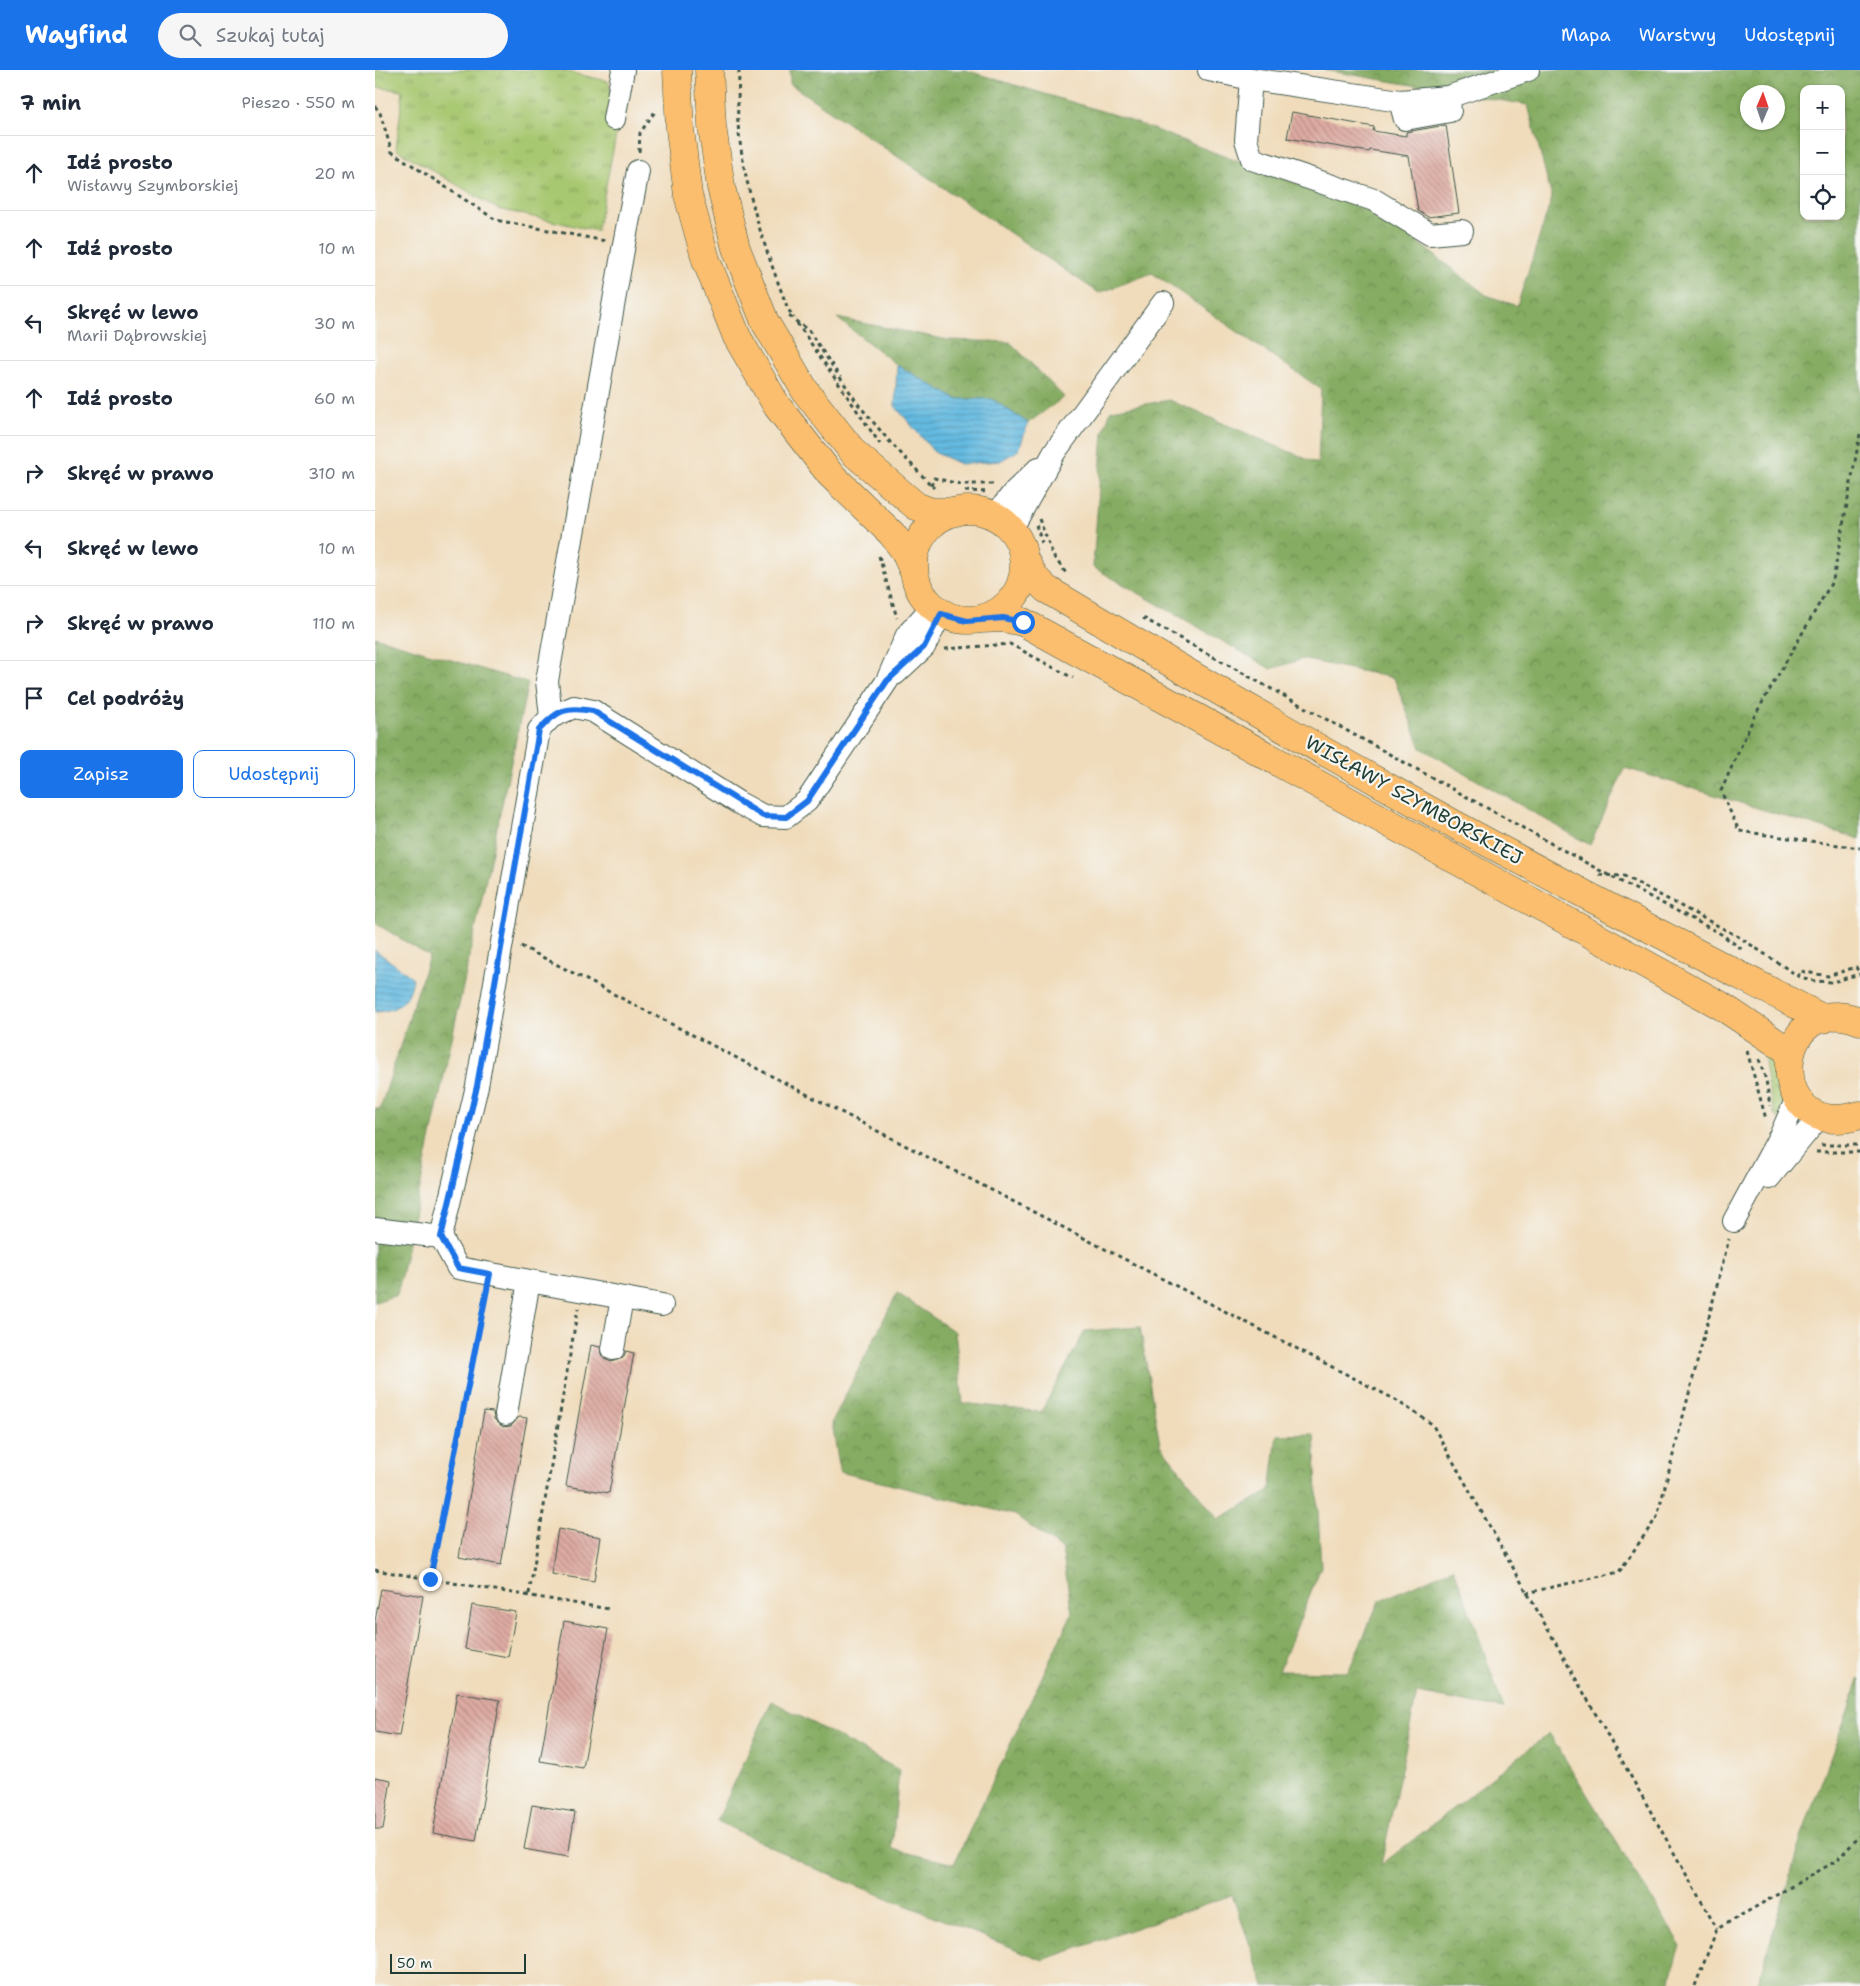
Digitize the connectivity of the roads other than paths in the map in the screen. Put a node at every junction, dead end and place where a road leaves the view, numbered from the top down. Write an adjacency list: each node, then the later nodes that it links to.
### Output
1 (623, 70): 7 (street)
2 (677, 70): 14 (main road)
3 (709, 70): 11 (main road)
4 (1209, 70): 6 (street)
5 (1528, 70): 6 (street)
6 (1251, 79): 9 (street)
7 (614, 119)
8 (638, 171): 17 (street)
9 (1462, 232)
10 (1163, 303): 12 (street)
11 (956, 512): 12 (main road); 14 (main road)
12 (1013, 521): 13 (main road)
13 (1034, 555): 16 (main road); 19 (main road, WISŁAWY SZYMBORSKIEJ)
14 (914, 572): 15 (main road)
15 (937, 610): 16 (main road); 17 (street)
16 (981, 619): 20 (main road, WISŁAWY SZYMBORSKIEJ)
17 (551, 717): 25 (street)
18 (1857, 1015): 19 (main road)
19 (1824, 1019): 20 (main road)
20 (1790, 1052): 21 (main road)
21 (1797, 1098): 23 (main road); 23 (street)
22 (1860, 1115): 23 (main road)
23 (1820, 1116)
24 (375, 1229): 25 (street)
25 (441, 1237): 26 (street)
26 (529, 1281): 27 (street); 30 (street)
27 (622, 1298): 28 (street); 29 (street)
28 (662, 1305)
29 (613, 1349)
30 (506, 1414)

